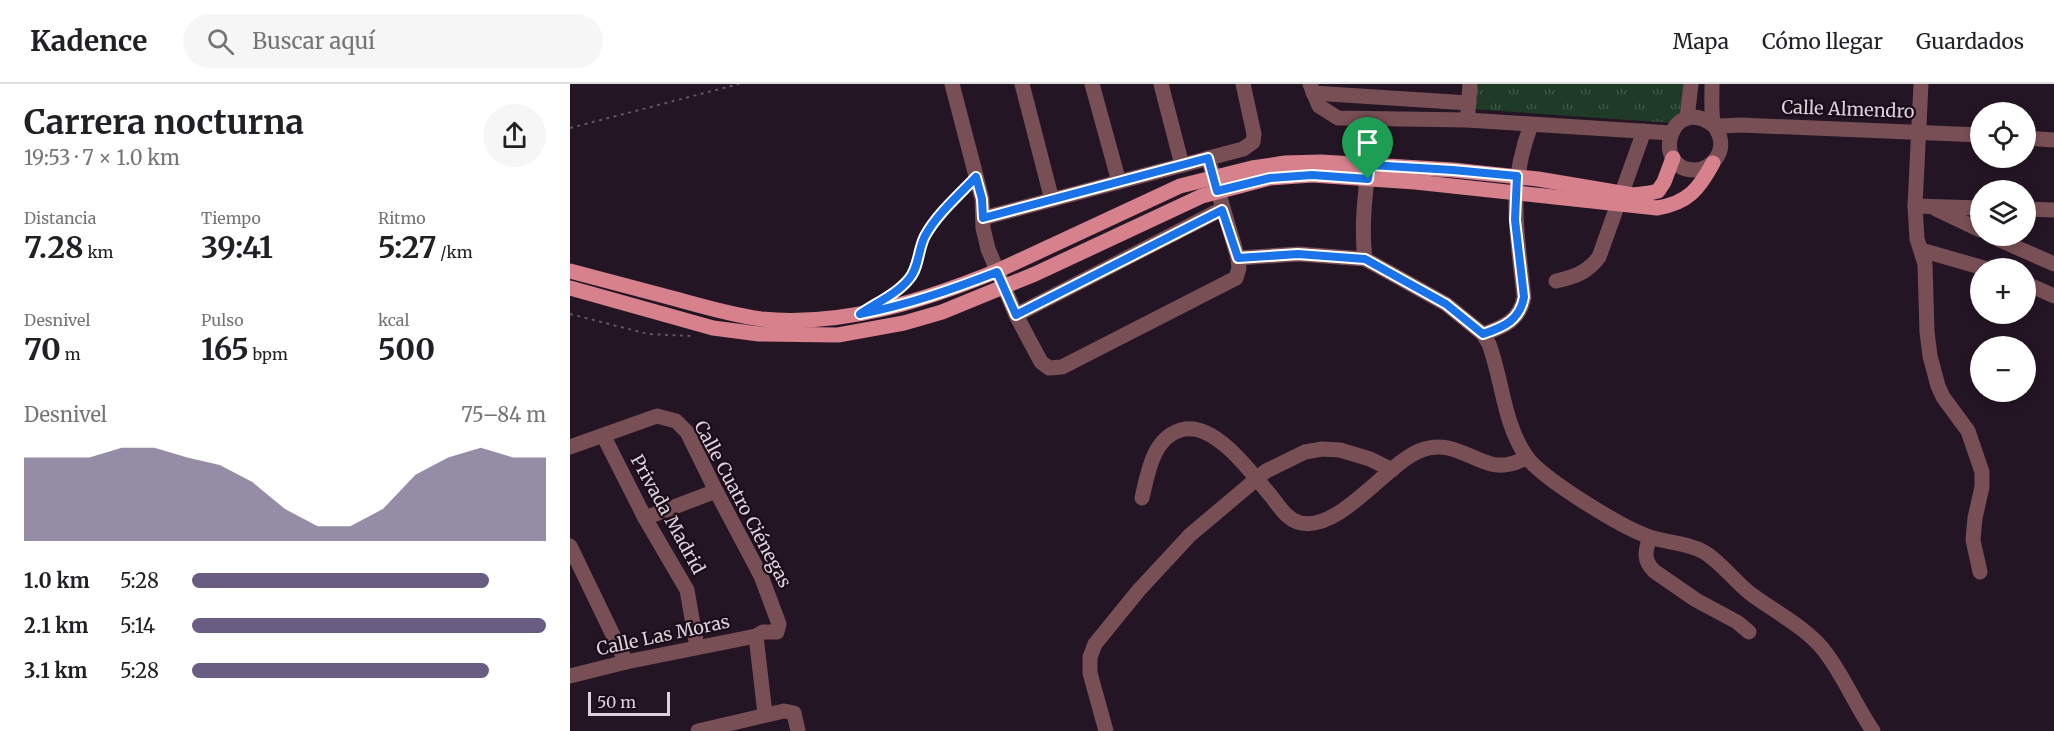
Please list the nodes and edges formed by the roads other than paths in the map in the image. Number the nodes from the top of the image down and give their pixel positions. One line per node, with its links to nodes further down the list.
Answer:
1 (952, 84): 40 (street)
2 (1022, 84): 33 (street)
3 (1092, 84): 29 (street)
4 (1161, 84): 26 (street)
5 (1243, 84): 23 (street)
6 (1470, 84): 11 (street)
7 (1691, 84): 12 (street)
8 (1712, 84): 16 (street)
9 (1921, 84): 18 (street)
10 (1312, 89): 11 (street); 13 (street)
11 (1469, 103): 14 (street)
12 (1687, 118): 16 (street); 19 (street)
13 (1372, 119): 14 (street); 27 (street)
14 (1467, 120): 15 (street)
15 (1531, 125): 17 (street); 28 (street)
16 (1715, 127): 18 (street, Calle Almendro); 25 (street)
17 (1644, 131): 19 (street); 32 (street)
18 (1918, 131): 20 (street, Calle Almendro); 34 (street)
19 (1671, 133): 24 (street)
20 (1970, 134)
21 (2036, 139): 22 (street)
22 (2054, 140)
23 (1208, 158): 26 (street); 30 (street)
24 (1673, 159): 25 (street); 32 (main road)
25 (1713, 163): 32 (main road)
26 (1182, 165): 29 (street)
27 (1369, 172): 28 (main road); 30 (main road); 31 (main road); 45 (street)
28 (1517, 176): 31 (street); 32 (main road)
29 (1119, 182): 33 (street)
30 (1215, 184): 38 (street); 49 (main road); 52 (main road)
31 (1515, 192): 32 (main road); 56 (street)
32 (1621, 199): 50 (street)
33 (1052, 200): 40 (street)
34 (1915, 206): 35 (street); 43 (street)
35 (1931, 206): 36 (street); 41 (street)
36 (1970, 208)
37 (2036, 209): 39 (street)
38 (1222, 210): 44 (street); 55 (street)
39 (2054, 210)
40 (983, 218): 49 (street)
41 (1970, 225)
42 (2014, 246): 47 (street)
43 (1921, 250): 46 (street); 67 (street)
44 (1238, 258): 45 (street); 55 (street)
45 (1365, 259): 56 (street)
46 (1970, 264)
47 (2054, 264)
48 (570, 271): 49 (main road)
49 (997, 272): 52 (street)
50 (1556, 281)
51 (570, 288): 52 (main road)
52 (1004, 288): 55 (street)
53 (2036, 288): 54 (street)
54 (2054, 296)
55 (1016, 315)
56 (1483, 334): 59 (street)
57 (604, 437): 58 (street, Calle Cuatro Ciénegas); 62 (street, Calle Cuatro Ciénegas); 64 (street, Privada Madrid)
58 (570, 447)
59 (1527, 457): 60 (street); 65 (street)
60 (1392, 470): 61 (street); 61 (street)
61 (1257, 480): 63 (street); 76 (street)
62 (716, 491): 64 (street); 69 (street, Calle Cuatro Ciénegas)
63 (1142, 498)
64 (645, 518): 70 (street, Privada Madrid)
65 (1650, 537): 68 (street); 77 (street)
66 (570, 546): 71 (street)
67 (1980, 572)
68 (1749, 632)
69 (759, 634): 70 (street, Calle Las Moras); 73 (street)
70 (697, 647): 71 (street, Calle Las Moras)
71 (626, 662): 72 (street, Calle Las Moras)
72 (570, 676)
73 (765, 714): 74 (street); 75 (street)
74 (698, 731)
75 (798, 731)
76 (1106, 731)
77 (1873, 731)

